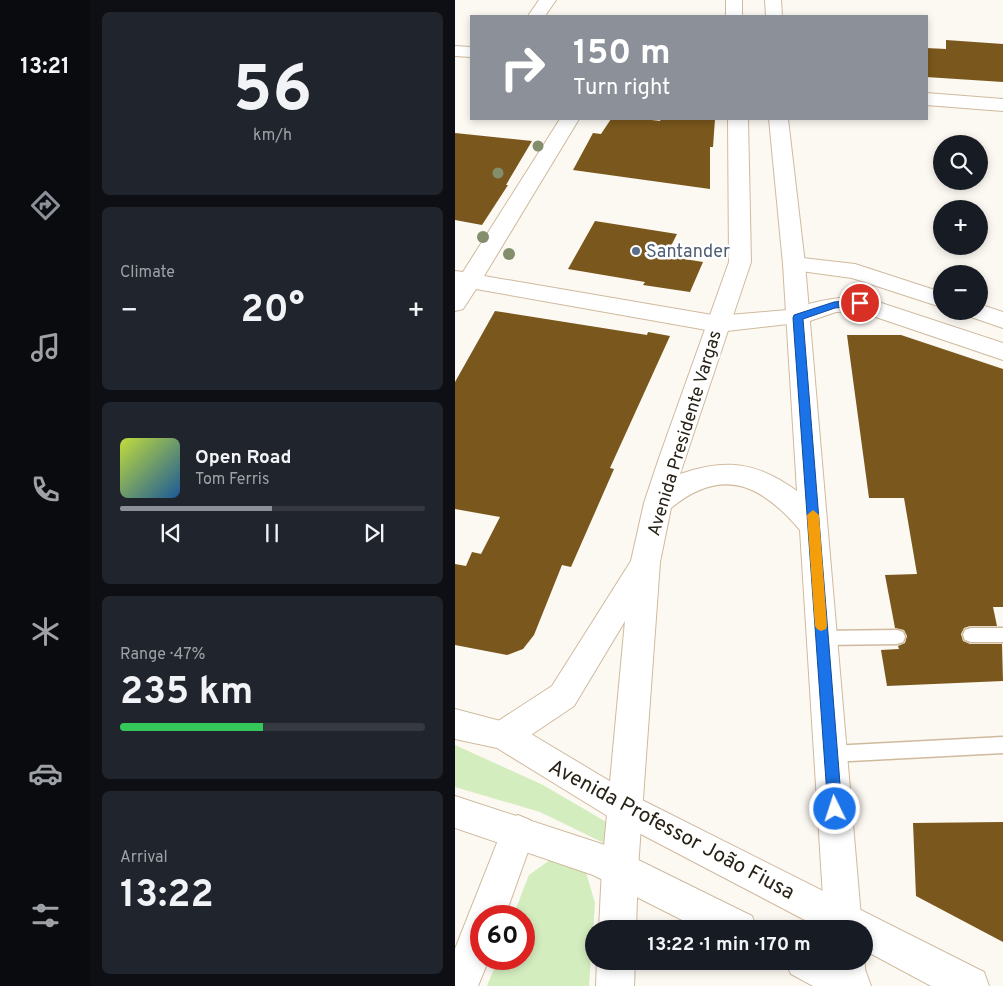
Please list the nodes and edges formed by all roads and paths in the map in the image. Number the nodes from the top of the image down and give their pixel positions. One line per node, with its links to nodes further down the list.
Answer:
1 (548, 0): 4 (main road)
2 (734, 0): 5 (main road)
3 (773, 0): 6 (main road)
4 (537, 15)
5 (734, 15)
6 (774, 15)
7 (455, 51): 8 (main road)
8 (470, 52)
9 (928, 99): 10 (main road)
10 (1003, 104)
11 (568, 120): 15 (main road)
12 (738, 120): 21 (main road, Avenida Presidente Vargas)
13 (779, 120): 14 (main road)
14 (794, 264): 16 (main road); 19 (main road)
15 (462, 280): 17 (main road); 21 (main road)
16 (933, 297)
17 (455, 304)
18 (988, 315): 20 (main road)
19 (797, 318): 21 (main road); 22 (main road); 24 (main road)
20 (1003, 320)
21 (718, 324): 23 (main road, Avenida Presidente Vargas)
22 (1003, 352)
23 (658, 504): 24 (main road); 25 (main road, Avenida Presidente Vargas)
24 (814, 528): 29 (main road)
25 (645, 562): 31 (main road); 34 (main road, Avenida Presidente Vargas)
26 (1003, 634): 27 (lane)
27 (971, 635)
28 (897, 637): 29 (lane)
29 (822, 638): 33 (main road)
30 (455, 724): 31 (main road, Avenida Professor João Fiusa)
31 (504, 735): 34 (main road, Avenida Professor João Fiusa)
32 (1003, 745): 33 (lane)
33 (831, 754): 42 (main road)
34 (626, 809): 37 (main road, Avenida Presidente Vargas); 41 (main road, Avenida Professor João Fiusa)
35 (455, 812): 36 (main road)
36 (518, 832): 37 (main road); 38 (main road)
37 (619, 868): 39 (main road, Avenida Presidente Vargas); 40 (main road)
38 (491, 905)
39 (617, 920)
40 (721, 920)
41 (840, 920)
42 (852, 920)
43 (873, 937): 50 (main road, Avenida Professor João Fiusa)
44 (470, 958): 48 (main road)
45 (616, 970): 49 (main road)
46 (826, 970): 47 (main road)
47 (849, 979)
48 (459, 986)
49 (615, 986)
50 (971, 986)

